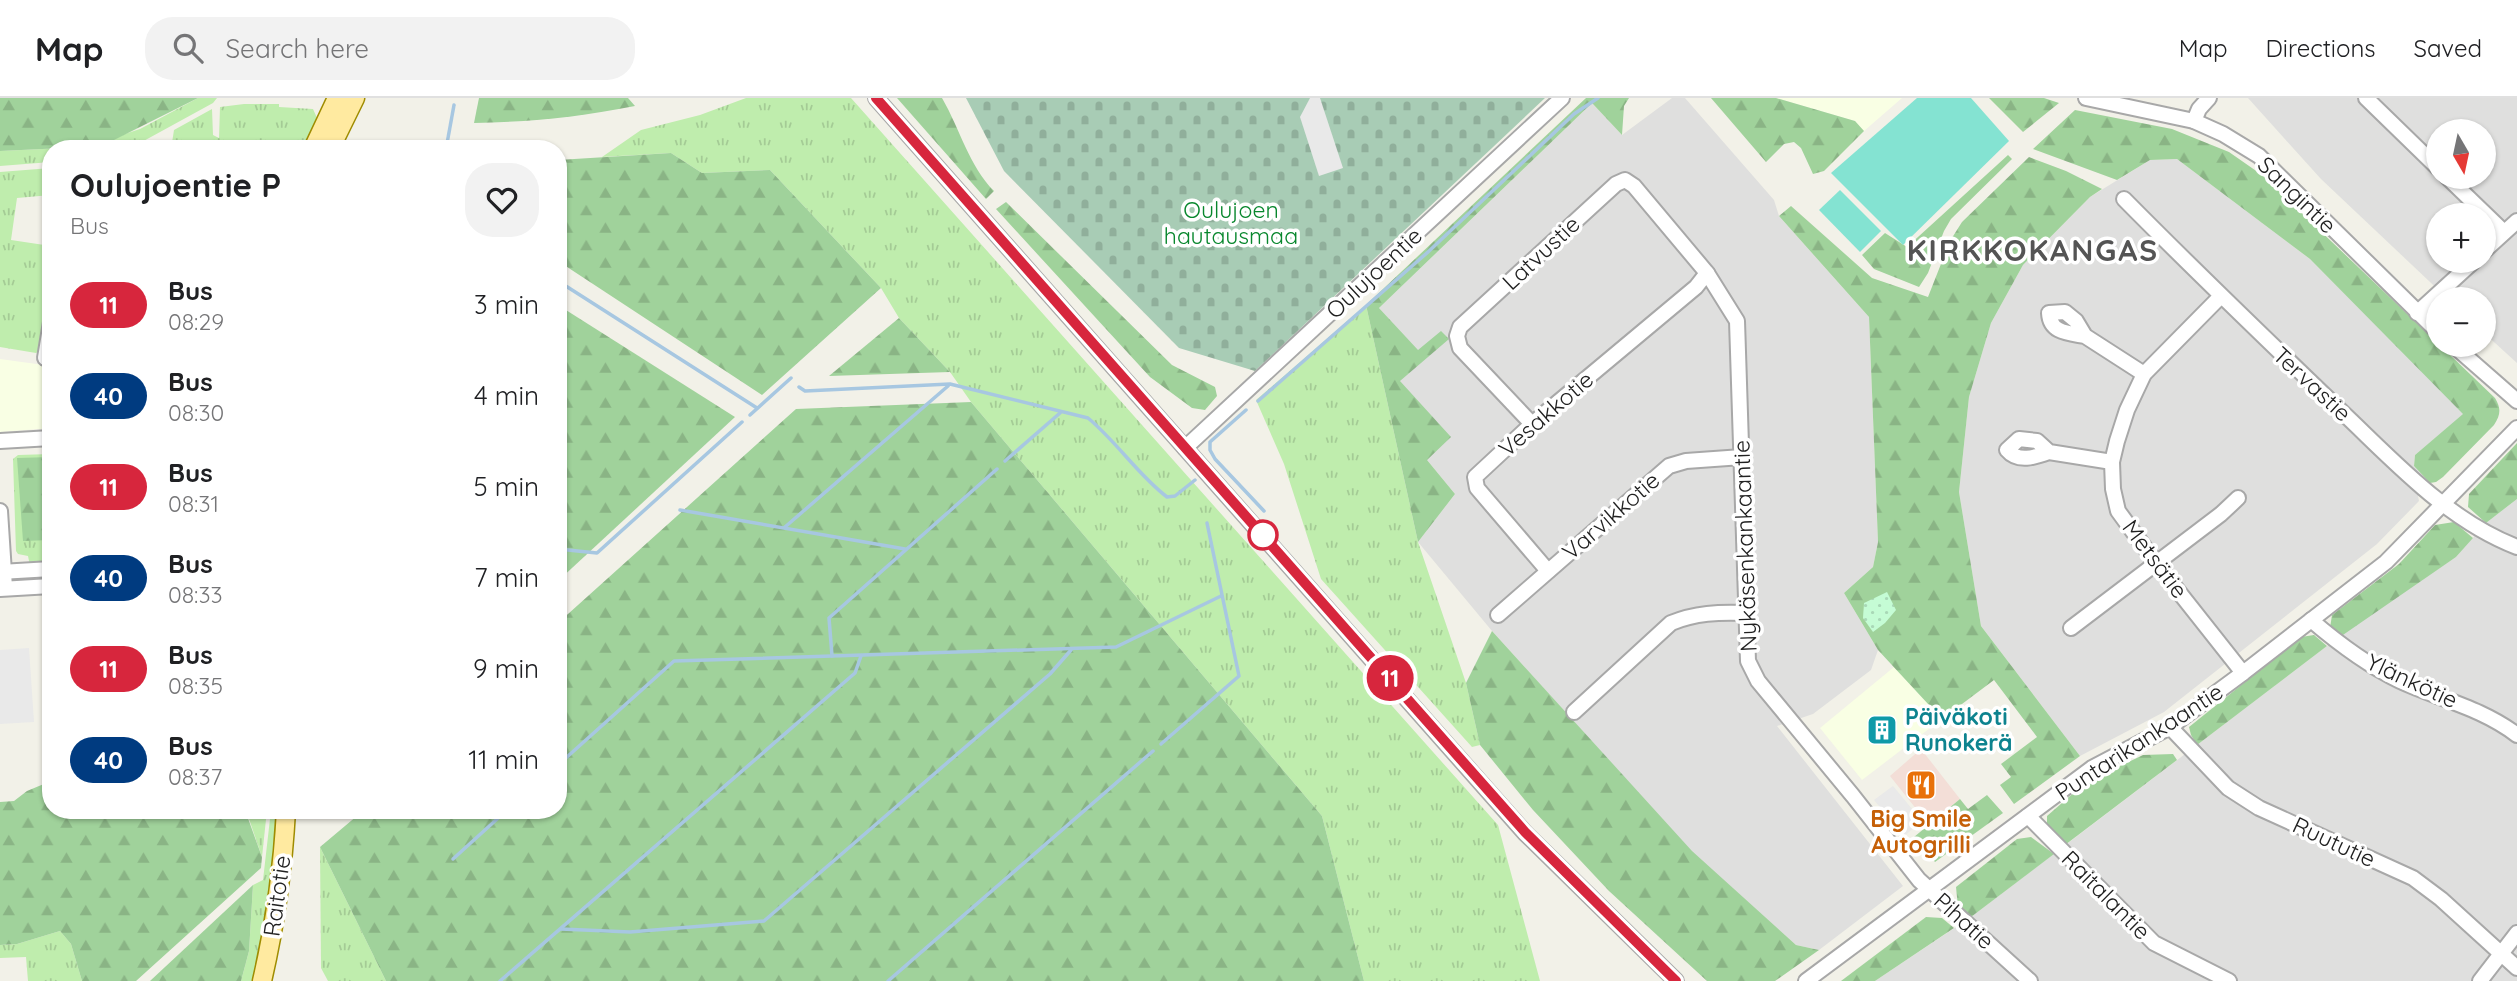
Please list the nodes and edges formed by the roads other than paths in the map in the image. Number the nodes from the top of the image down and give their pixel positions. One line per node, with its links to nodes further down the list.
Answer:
1 (337, 98): 9 (main road)
2 (355, 98): 10 (main road)
3 (876, 98): 30 (street)
4 (1562, 98): 30 (street, Oulujoentie)
5 (2086, 98): 8 (street, Sangintie)
6 (2209, 98): 8 (street)
7 (2366, 98): 11 (street)
8 (2194, 121): 20 (street, Sangintie)
9 (317, 140)
10 (334, 140)
11 (2426, 156)
12 (2459, 189): 15 (street)
13 (2124, 199): 19 (street, Tervastie)
14 (2517, 221): 15 (street)
15 (2504, 232): 16 (street)
16 (2496, 240)
17 (1707, 273): 26 (street, Vesakkotie); 26 (street, Latvustie); 32 (street, Nykäsenkankaantie)
18 (2460, 273): 20 (street)
19 (2220, 297): 24 (street, Metsätie); 35 (street, Tervastie)
20 (2417, 313): 21 (street, Sangintie)
21 (2426, 321)
22 (2085, 336): 24 (street)
23 (2466, 357): 25 (street)
24 (2144, 374): 33 (street, Metsätie)
25 (2517, 401)
26 (1532, 424): 40 (street, Vesakkotie)
27 (2517, 428): 35 (street, Puntarikankaantie)
28 (42, 439): 29 (street)
29 (0, 441)
30 (1185, 449): 59 (street)
31 (2049, 452): 33 (street)
32 (1742, 457): 40 (street, Varvikkotie); 44 (street, Nykäsenkankaantie)
33 (2112, 462): 38 (street, Metsätie)
34 (2238, 498): 38 (street)
35 (2442, 505): 37 (street, Tervastie); 46 (street, Puntarikankaantie)
36 (0, 510): 41 (street)
37 (2517, 547)
38 (2156, 563): 47 (street); 48 (street, Metsätie)
39 (42, 570): 41 (street)
40 (1548, 570): 45 (street, Varvikkotie)
41 (2, 572): 43 (street)
42 (42, 587): 43 (street)
43 (3, 589)
44 (1745, 613): 49 (street); 54 (street, Nykäsenkankaantie)
45 (1498, 615)
46 (2311, 620): 48 (street, Puntarikankaantie); 51 (street, Ylänkötie)
47 (2071, 628)
48 (2243, 673): 50 (street, Puntarikankaantie)
49 (1574, 712)
50 (2170, 726): 52 (street, Puntarikankaantie); 56 (street, Ruututie)
51 (2517, 735)
52 (2028, 816): 54 (street, Puntarikankaantie); 62 (street, Raitalantie)
53 (285, 819): 58 (main road, Raitotie)
54 (1928, 890): 60 (street, Puntarikankaantie); 61 (street, Pihatie)
55 (2517, 933): 56 (street)
56 (2502, 953): 57 (street, Ruututie); 63 (street)
57 (2517, 968)
58 (262, 981)
59 (1676, 981)
60 (1806, 981)
61 (2030, 981)
62 (2229, 981)
63 (2480, 981)

